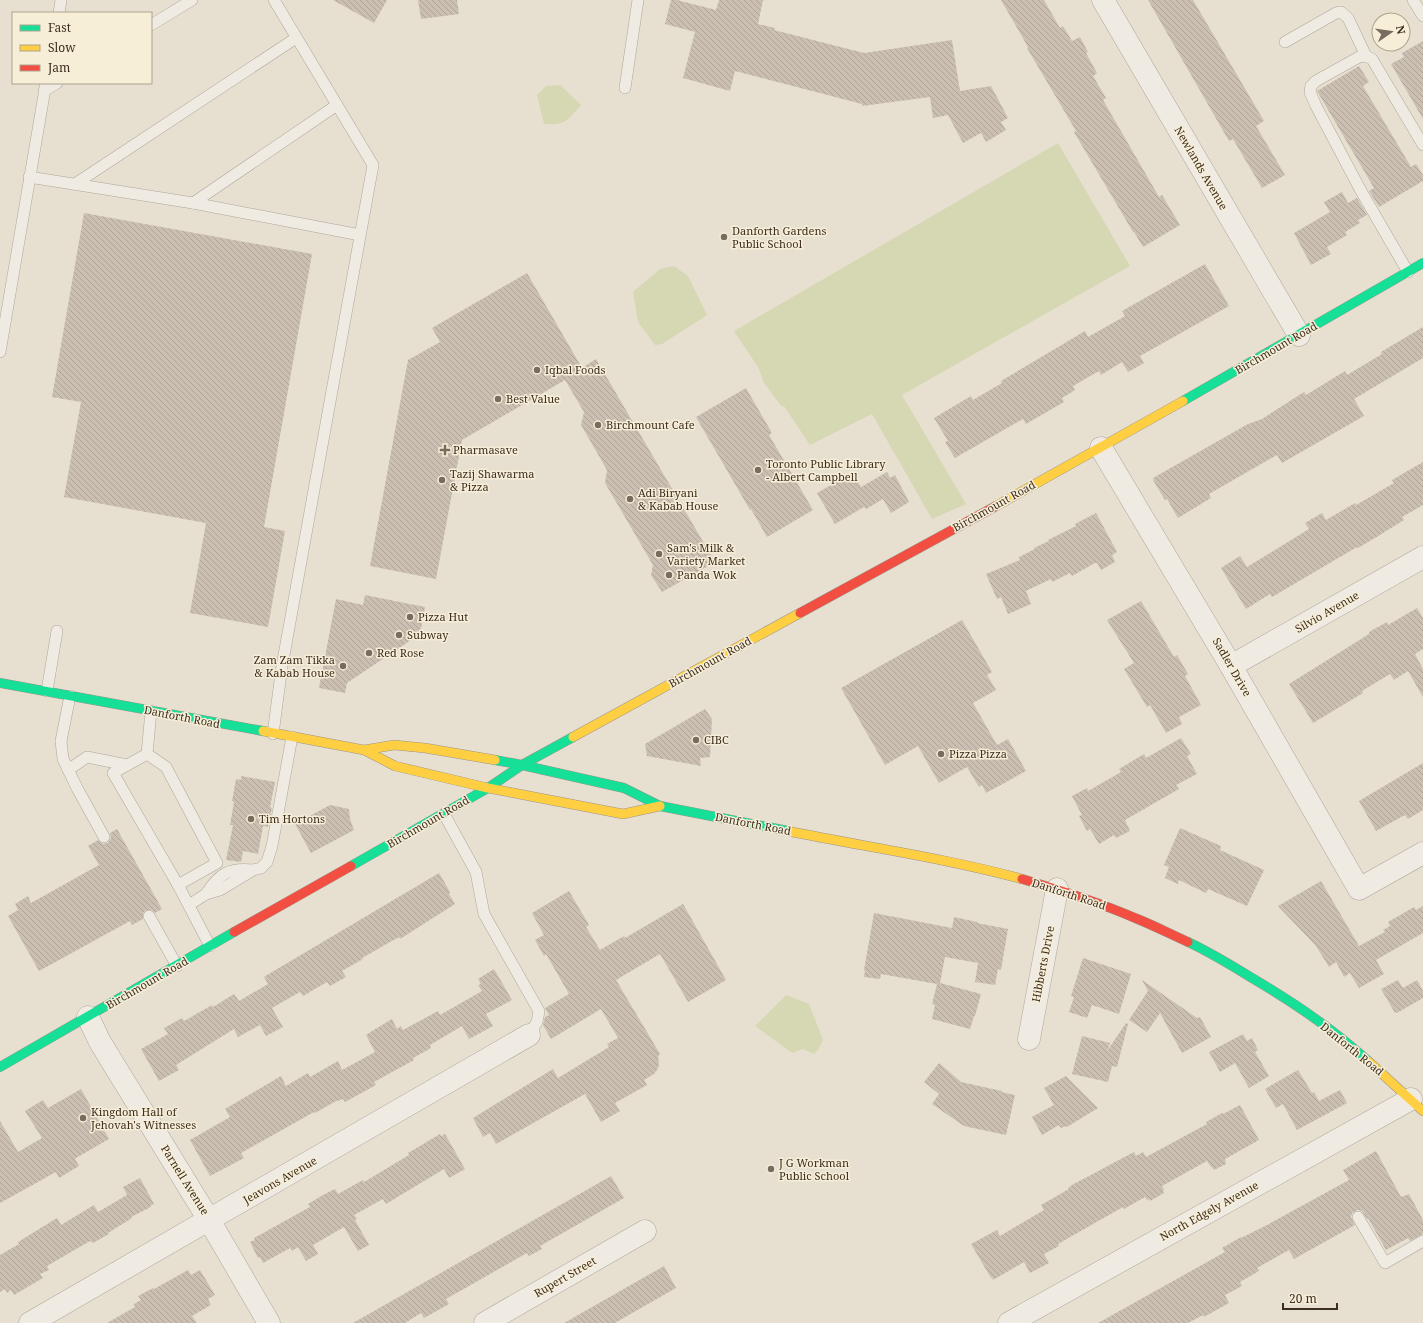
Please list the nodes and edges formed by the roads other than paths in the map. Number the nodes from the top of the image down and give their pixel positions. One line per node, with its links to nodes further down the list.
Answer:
1 (61, 0): 7 (lane)
2 (192, 0): 9 (lane)
3 (274, 0): 10 (lane)
4 (638, 0): 14 (lane)
5 (1103, 0): 23 (street, Newlands Avenue)
6 (1414, 0): 8 (lane)
7 (59, 12)
8 (1423, 16)
9 (152, 24)
10 (296, 38): 15 (lane); 18 (lane)
11 (1285, 42): 12 (lane)
12 (1366, 56): 16 (lane); 22 (lane)
13 (45, 87): 17 (lane)
14 (625, 88)
15 (337, 105): 19 (lane); 20 (lane)
16 (1423, 145)
17 (30, 176): 18 (lane); 24 (lane)
18 (75, 184): 19 (lane)
19 (193, 203): 20 (lane)
20 (360, 234): 33 (lane)
21 (1423, 263): 22 (main road, Birchmount Road)
22 (1408, 272): 23 (main road, Birchmount Road)
23 (1299, 335): 25 (main road, Birchmount Road)
24 (0, 352)
25 (1101, 448): 28 (street, Sadler Drive); 38 (main road, Birchmount Road)
26 (1423, 557): 28 (street, Silvio Avenue)
27 (56, 631): 30 (lane)
28 (1231, 666): 44 (street, Sadler Drive)
29 (0, 683): 30 (main road, Danforth Road)
30 (47, 691): 31 (main road, Danforth Road)
31 (70, 696): 32 (main road, Danforth Road); 39 (lane)
32 (151, 711): 33 (main road, Danforth Road); 36 (lane)
33 (273, 734): 34 (main road, Danforth Road)
34 (292, 737): 35 (main road, Danforth Road); 47 (lane)
35 (364, 750): 38 (main road, Danforth Road); 40 (main road, Danforth Road)
36 (147, 754): 37 (lane); 45 (lane)
37 (127, 765): 39 (lane); 45 (lane)
38 (522, 765): 40 (main road, Birchmount Road); 41 (main road, Danforth Road)
39 (68, 770): 43 (lane)
40 (488, 788): 41 (main road, Danforth Road); 42 (main road, Birchmount Road)
41 (660, 806): 46 (main road, Danforth Road)
42 (444, 814): 49 (main road, Birchmount Road); 52 (lane)
43 (104, 837)
44 (1423, 853)
45 (178, 885): 47 (lane)
46 (1057, 889): 53 (street, Hibberts Drive); 55 (main road, Danforth Road)
47 (189, 905): 49 (lane)
48 (149, 916): 50 (lane)
49 (210, 946): 50 (main road, Birchmount Road)
50 (177, 966): 51 (main road, Birchmount Road)
51 (88, 1017): 54 (main road, Birchmount Road); 57 (street, Parnell Avenue)
52 (529, 1035): 57 (street, Jeavons Avenue)
53 (1029, 1039)
54 (0, 1068)
55 (1417, 1105): 63 (street, North Edgely Avenue)
56 (1358, 1217): 59 (lane)
57 (209, 1220): 60 (street, Jeavons Avenue); 61 (street, Parnell Avenue)
58 (645, 1231): 62 (street, Rupert Street)
59 (1423, 1241)
60 (30, 1323)
61 (269, 1323)
62 (485, 1323)
63 (1009, 1323)

